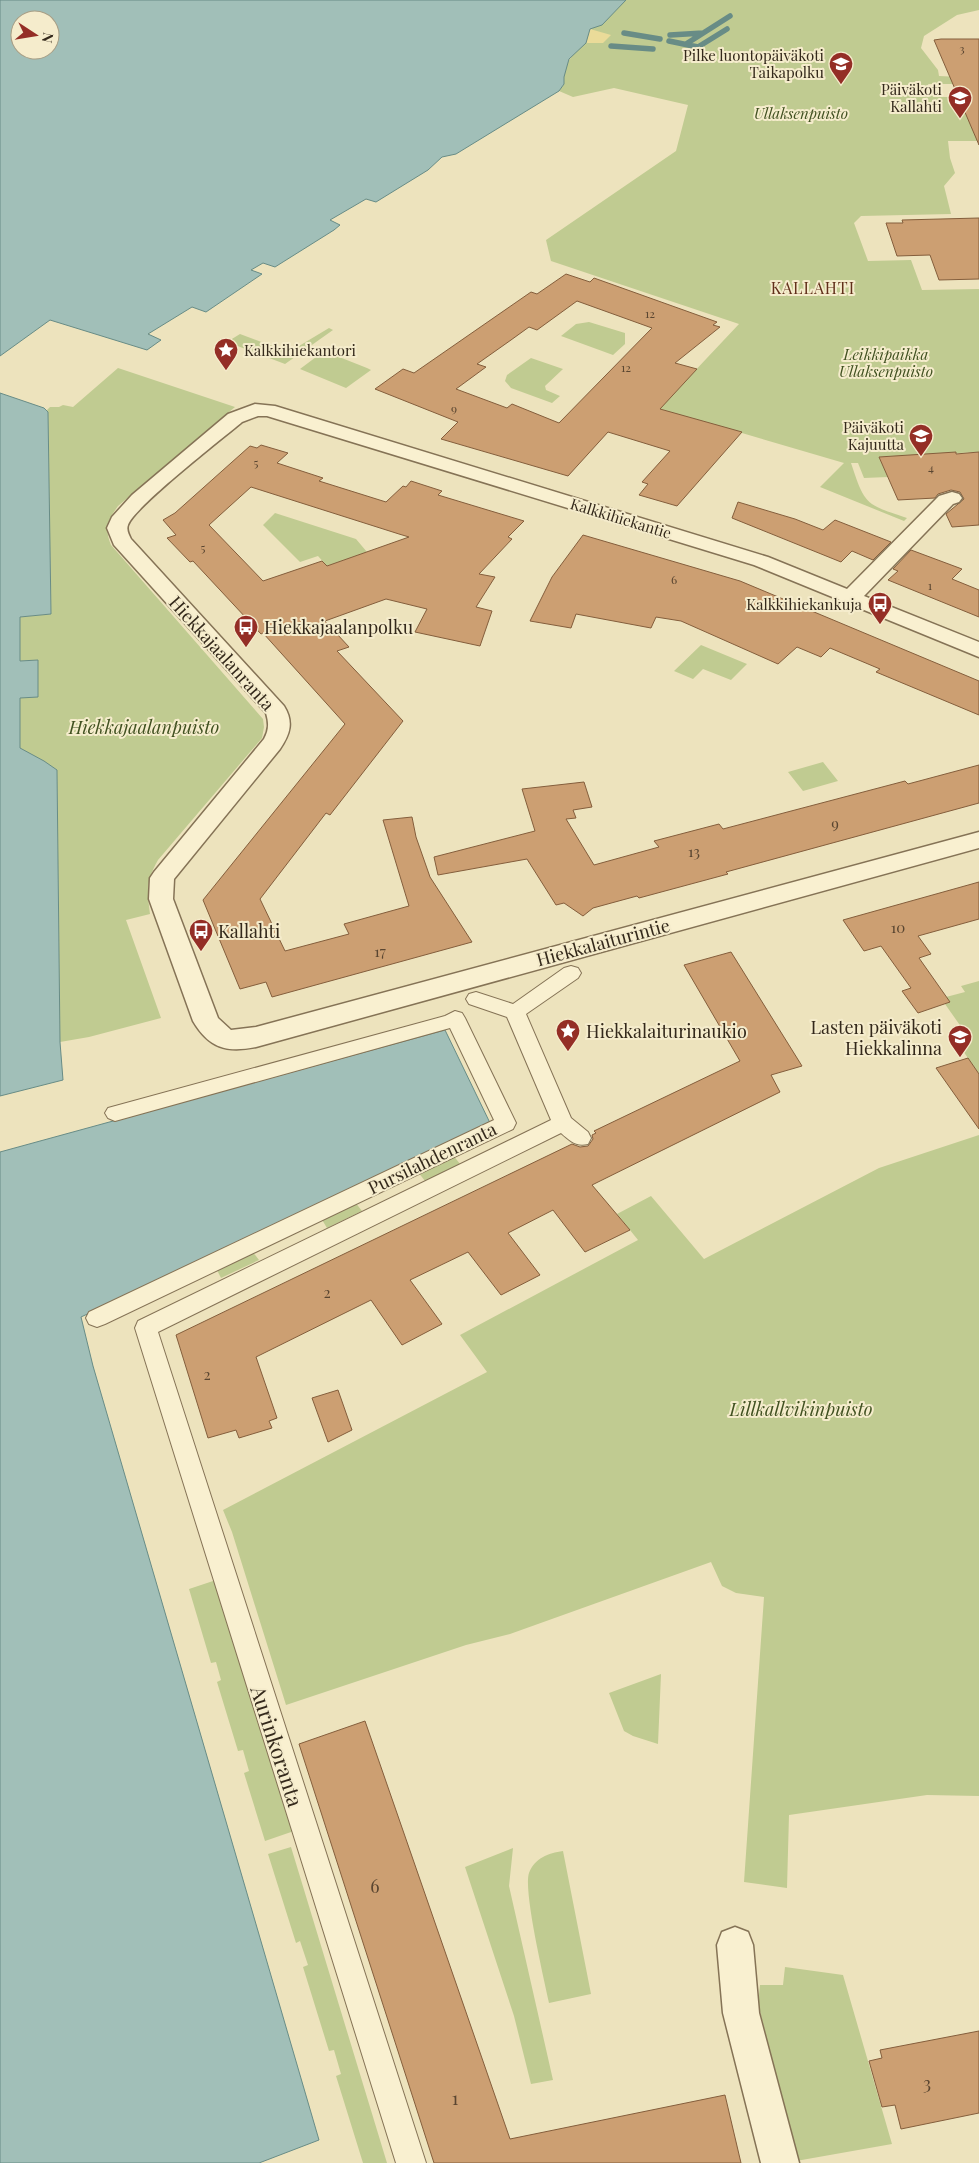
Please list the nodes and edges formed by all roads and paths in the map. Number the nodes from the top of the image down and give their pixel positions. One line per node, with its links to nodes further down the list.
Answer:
1 (255, 410): 3 (street, Kalkkihiekantie); 9 (street, Hiekkajaalanranta)
2 (952, 498): 3 (street)
3 (851, 598): 4 (street, Kalkkihiekantie)
4 (979, 650)
5 (979, 840): 9 (street, Hiekkalaiturintie)
6 (571, 973): 8 (street)
7 (476, 999): 8 (street)
8 (515, 1012): 11 (street)
9 (225, 1039)
10 (115, 1113): 13 (street, Pursilahdenranta)
11 (563, 1123): 12 (street); 14 (street, Pursilahdenranta)
12 (581, 1138)
13 (97, 1318)
14 (146, 1328): 16 (street, Aurinkoranta)
15 (735, 1945): 17 (street)
16 (411, 2163)
17 (780, 2163)

